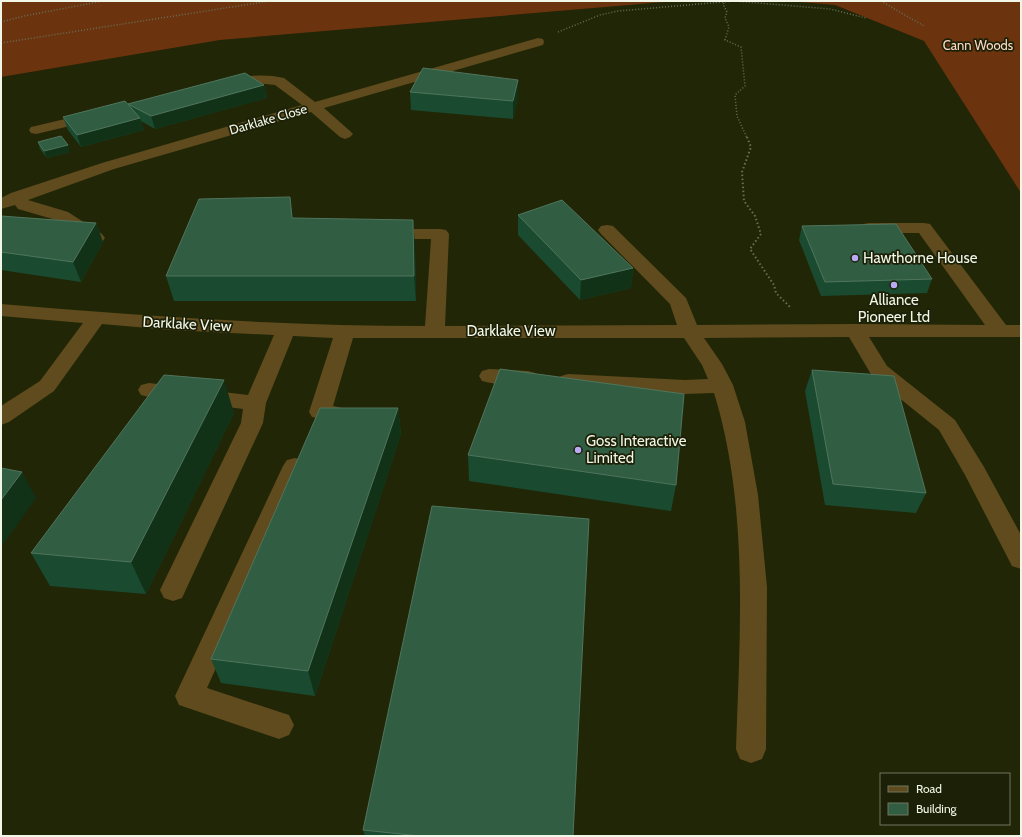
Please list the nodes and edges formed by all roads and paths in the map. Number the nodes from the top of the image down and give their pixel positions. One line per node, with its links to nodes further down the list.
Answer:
1 (103, 1): 6 (path)
2 (270, 1): 9 (path)
3 (725, 1): 5 (path); 8 (path); 27 (path)
4 (882, 1): 7 (path)
5 (866, 18)
6 (1, 22)
7 (924, 26)
8 (538, 42): 10 (street, Darklake Close)
9 (1, 43)
10 (433, 71): 11 (street); 13 (street, Darklake Close)
11 (463, 79)
12 (216, 86): 13 (street)
13 (312, 106): 16 (street); 17 (street, Darklake Close)
14 (111, 112): 15 (street)
15 (36, 130)
16 (344, 134)
17 (17, 197): 18 (street, Darklake Close); 22 (street)
18 (1, 204)
19 (855, 228): 30 (street)
20 (607, 230): 26 (street)
21 (364, 234): 29 (street)
22 (99, 240)
23 (1, 310): 24 (street, Darklake View)
24 (97, 318): 25 (street, Darklake View); 36 (street)
25 (286, 329): 31 (street, Darklake View); 35 (street)
26 (689, 330): 27 (street, Darklake View); 29 (street, Darklake View); 33 (street)
27 (832, 330): 28 (street, Darklake View)
28 (855, 330): 30 (street, Darklake View); 39 (street)
29 (435, 331): 31 (street, Darklake View)
30 (1015, 331)
31 (345, 332): 38 (street)
32 (489, 376): 33 (street)
33 (722, 384): 42 (street)
34 (149, 390): 35 (street)
35 (255, 403): 40 (street)
36 (1, 417)
37 (365, 418): 38 (street)
38 (311, 431): 41 (street)
39 (1021, 559)
40 (173, 590)
41 (279, 725)
42 (751, 749)

